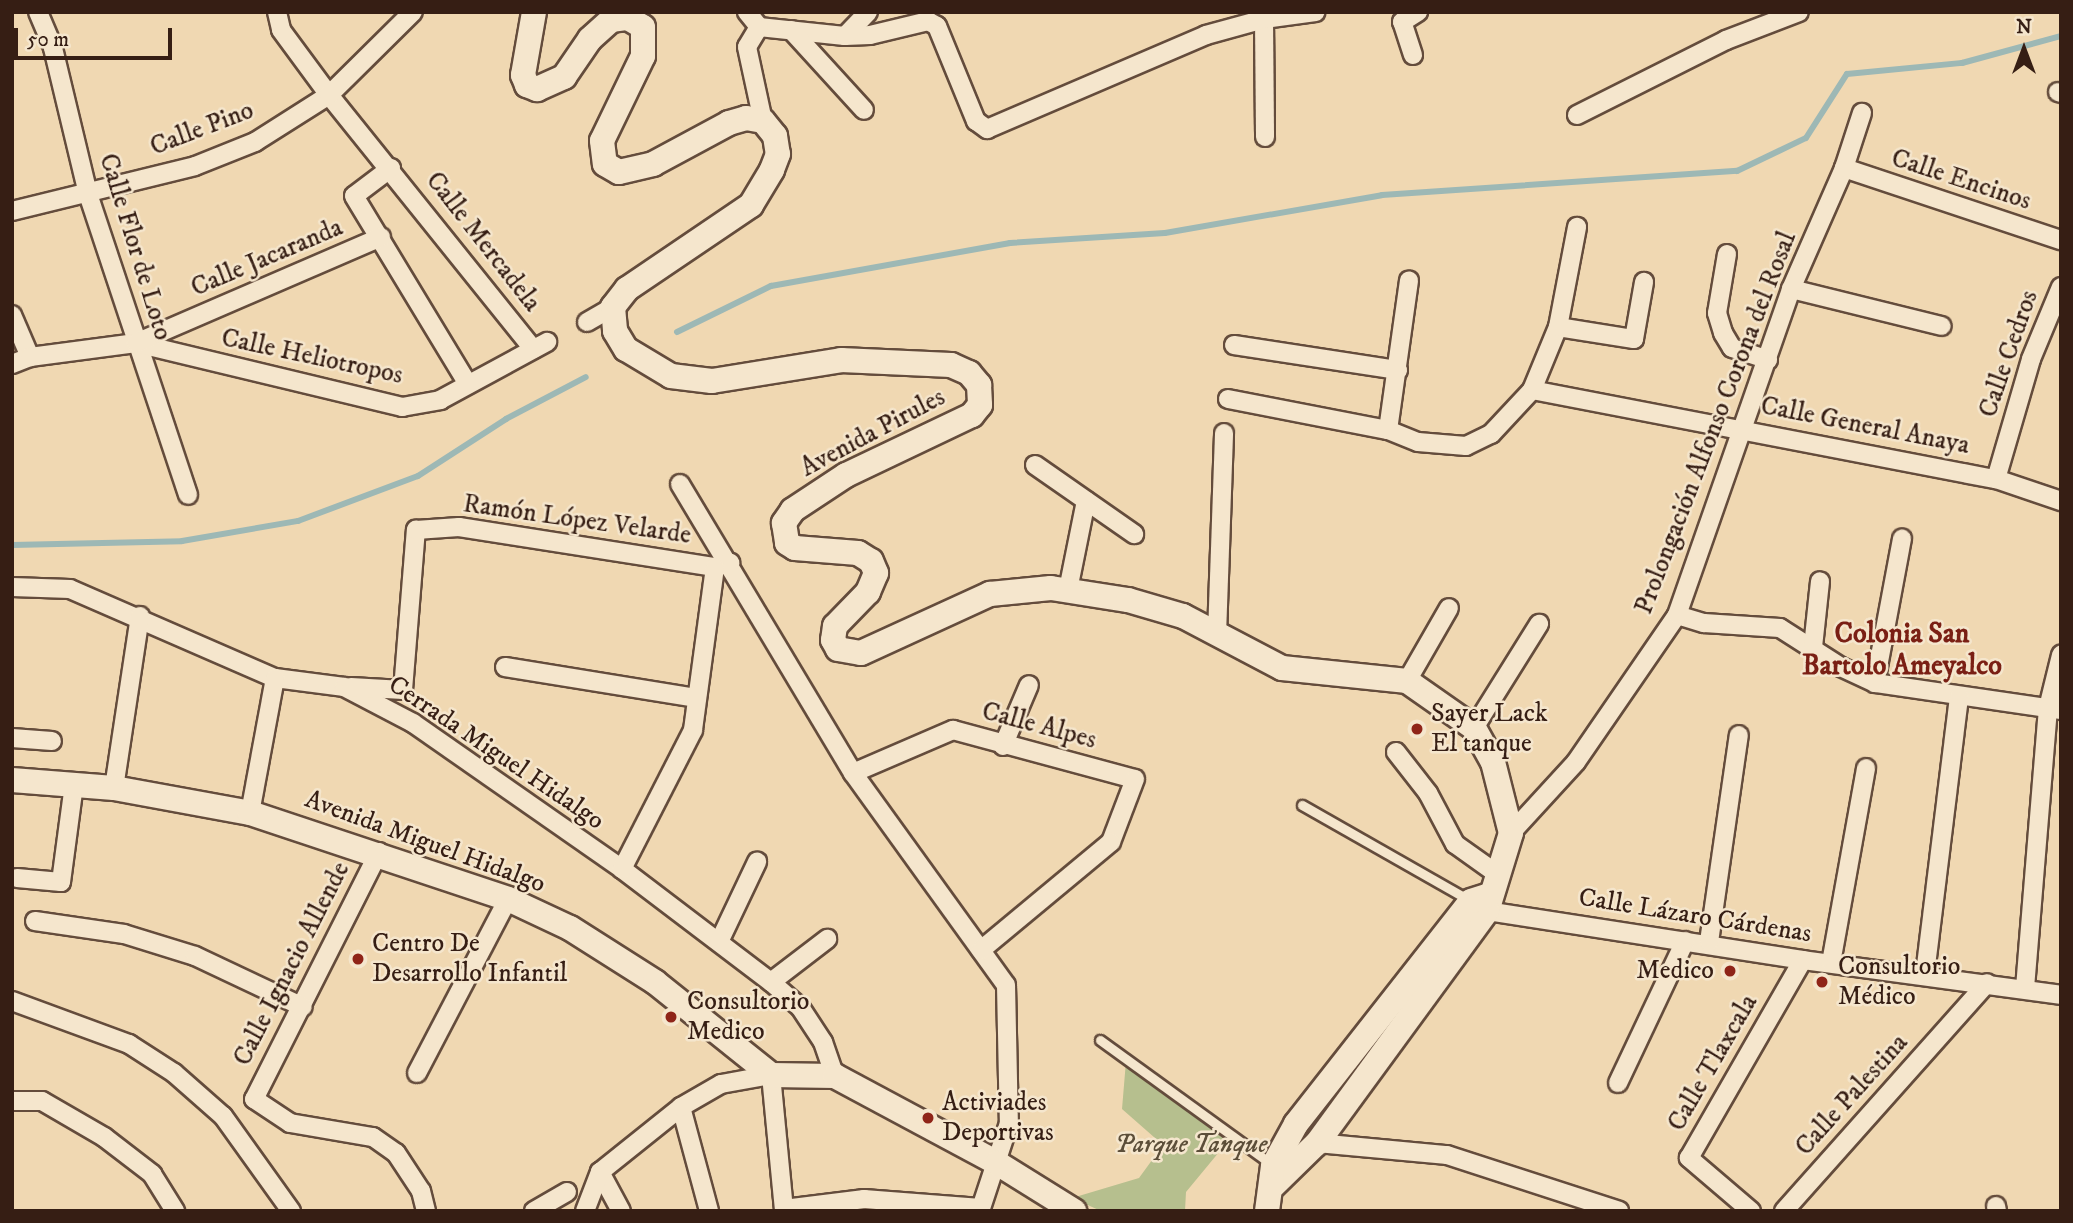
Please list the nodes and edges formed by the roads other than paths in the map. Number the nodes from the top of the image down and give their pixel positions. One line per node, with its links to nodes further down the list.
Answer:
1 (38, 12): 24 (street, Calle Flor de Loto)
2 (276, 12): 16 (street, Calle Mercadela)
3 (412, 12): 16 (street, Calle Pino)
4 (534, 12): 20 (street)
5 (747, 12): 12 (street)
6 (867, 12): 14 (street)
7 (1316, 12): 11 (street)
8 (1418, 12): 15 (street)
9 (1799, 12): 10 (street)
10 (1775, 15): 19 (street)
11 (1264, 19): 14 (street); 21 (street)
12 (759, 27): 13 (street); 20 (street)
13 (790, 30): 14 (street); 17 (street)
14 (845, 36)
15 (1413, 55)
16 (329, 95): 22 (street, Calle Mercadela); 24 (street, Calle Pino)
17 (864, 110)
18 (1862, 113): 23 (street, Prolongación Alfonso Corona del Rosal)
19 (1577, 115)
20 (762, 121): 34 (street)
21 (1265, 137)
22 (391, 169): 27 (street, Calle Mercadela); 41 (street, Calle Mercadela)
23 (1844, 169): 28 (street, Calle Encinos); 33 (street, Prolongación Alfonso Corona del Rosal)
24 (88, 194): 25 (street, Calle Pino); 39 (street, Calle Flor de Loto)
25 (12, 211)
26 (1577, 226): 38 (street)
27 (381, 237): 39 (street, Calle Jacaranda); 46 (street)
28 (2061, 240)
29 (1727, 254): 43 (street)
30 (1409, 280): 45 (street)
31 (1644, 282): 38 (street)
32 (2061, 287): 53 (street, Calle Cedros)
33 (1791, 289): 37 (street); 43 (street, Prolongación Alfonso Corona del Rosal)
34 (613, 307): 36 (street); 63 (street, Avenida Pirules)
35 (12, 315): 42 (street)
36 (587, 322)
37 (1942, 326)
38 (1558, 327): 47 (street)
39 (136, 343): 42 (street, Calle Jacaranda); 46 (street, Calle Heliotropos); 55 (street, Calle Flor de Loto)
40 (1234, 345): 45 (street)
41 (540, 346): 46 (street, Calle Heliotropos)
42 (30, 357): 44 (street, Calle Jacaranda)
43 (1768, 360): 49 (street, Prolongación Alfonso Corona del Rosal)
44 (12, 364)
45 (1398, 370): 50 (street)
46 (468, 384)
47 (1532, 390): 49 (street, Calle General Anaya); 50 (street)
48 (1228, 399): 50 (street)
49 (1742, 428): 53 (street, Calle General Anaya); 65 (street, Prolongación Alfonso Corona del Rosal)
50 (1388, 430)
51 (1224, 433): 68 (street)
52 (1035, 465): 56 (street)
53 (1996, 479): 57 (street, Calle General Anaya)
54 (680, 484): 60 (street)
55 (188, 495)
56 (1086, 501): 58 (street); 63 (street)
57 (2061, 501)
58 (1134, 534)
59 (1902, 539): 74 (street)
60 (723, 565): 76 (street, Ramón López Velarde); 78 (street); 87 (street)
61 (1820, 581): 69 (street)
62 (12, 586): 66 (street, Cerrada Miguel Hidalgo)
63 (1068, 590): 68 (street, Avenida Pirules)
64 (1449, 608): 72 (street)
65 (1676, 615): 69 (street); 93 (street, Prolongación Alfonso Corona del Rosal)
66 (140, 616): 73 (street, Cerrada Miguel Hidalgo); 90 (street)
67 (1539, 624): 80 (street)
68 (1217, 635): 72 (street, Avenida Pirules)
69 (1813, 647): 74 (street)
70 (2061, 655): 79 (street)
71 (505, 667): 78 (street)
72 (1409, 677): 80 (street, Avenida Pirules)
73 (275, 678): 76 (street, Cerrada Miguel Hidalgo); 92 (street)
74 (1875, 683): 77 (street)
75 (1029, 685): 84 (street)
76 (344, 687): 96 (street, Cerrada Miguel Hidalgo)
77 (1959, 696): 79 (street); 108 (street)
78 (696, 698): 96 (street)
79 (2055, 709): 111 (street)
80 (1474, 728): 93 (street, Avenida Pirules)
81 (1739, 734): 104 (street)
82 (12, 737): 83 (street)
83 (52, 741)
84 (1003, 746): 87 (street, Calle Alpes); 105 (street, Calle Alpes)
85 (1396, 752): 98 (street)
86 (1866, 768): 107 (street)
87 (853, 773): 105 (street)
88 (12, 780): 89 (street, Avenida Miguel Hidalgo)
89 (74, 784): 90 (street, Avenida Miguel Hidalgo); 97 (street)
90 (114, 788): 92 (street, Avenida Miguel Hidalgo)
91 (1302, 805): 98 (lane)
92 (250, 813): 94 (street, Avenida Miguel Hidalgo)
93 (1511, 833): 98 (street)
94 (379, 852): 99 (street, Avenida Miguel Hidalgo); 114 (street, Calle Ignacio Allende)
95 (757, 862): 103 (street)
96 (622, 869): 103 (street, Cerrada Miguel Hidalgo)
97 (17, 878)
98 (1487, 896): 102 (street, Calle Lázaro Cárdenas); 122 (street); 125 (street)
99 (508, 898): 116 (street); 117 (street, Avenida Miguel Hidalgo)
100 (35, 922): 114 (street)
101 (828, 939): 109 (street)
102 (1685, 941): 104 (street, Calle Lázaro Cárdenas); 119 (street)
103 (719, 942): 109 (street, Cerrada Miguel Hidalgo)
104 (1709, 942): 106 (street, Calle Lázaro Cárdenas)
105 (981, 950): 123 (street)
106 (1802, 960): 107 (street, Calle Lázaro Cárdenas); 140 (street, Calle Tlaxcala)
107 (1831, 963): 108 (street, Calle Lázaro Cárdenas)
108 (1925, 974): 110 (street, Calle Lázaro Cárdenas)
109 (771, 982): 118 (street, Cerrada Miguel Hidalgo)
110 (1987, 983): 111 (street, Calle Lázaro Cárdenas); 141 (street, Calle Palestina)
111 (2025, 988): 112 (street, Calle Lázaro Cárdenas)
112 (2061, 995)
113 (12, 1001): 131 (street)
114 (303, 1007): 132 (street, Calle Ignacio Allende)
115 (1100, 1040): 125 (lane)
116 (418, 1073)
117 (771, 1075): 118 (street); 121 (street); 128 (street)
118 (835, 1076): 123 (street)
119 (1618, 1083)
120 (12, 1101): 130 (street)
121 (681, 1107): 124 (street); 136 (street)
122 (1317, 1143): 125 (street); 139 (street)
123 (997, 1163): 129 (street); 137 (street)
124 (600, 1172): 134 (street); 135 (street)
125 (1273, 1176): 138 (street)
126 (567, 1192): 133 (street)
127 (866, 1205): 128 (street); 129 (street)
128 (784, 1210)
129 (981, 1210)
130 (174, 1211)
131 (291, 1211)
132 (426, 1211)
133 (534, 1211)
134 (585, 1211)
135 (621, 1211)
136 (709, 1211)
137 (1074, 1211)
138 (1267, 1211)
139 (1619, 1211)
140 (1751, 1211)
141 (1784, 1211)

